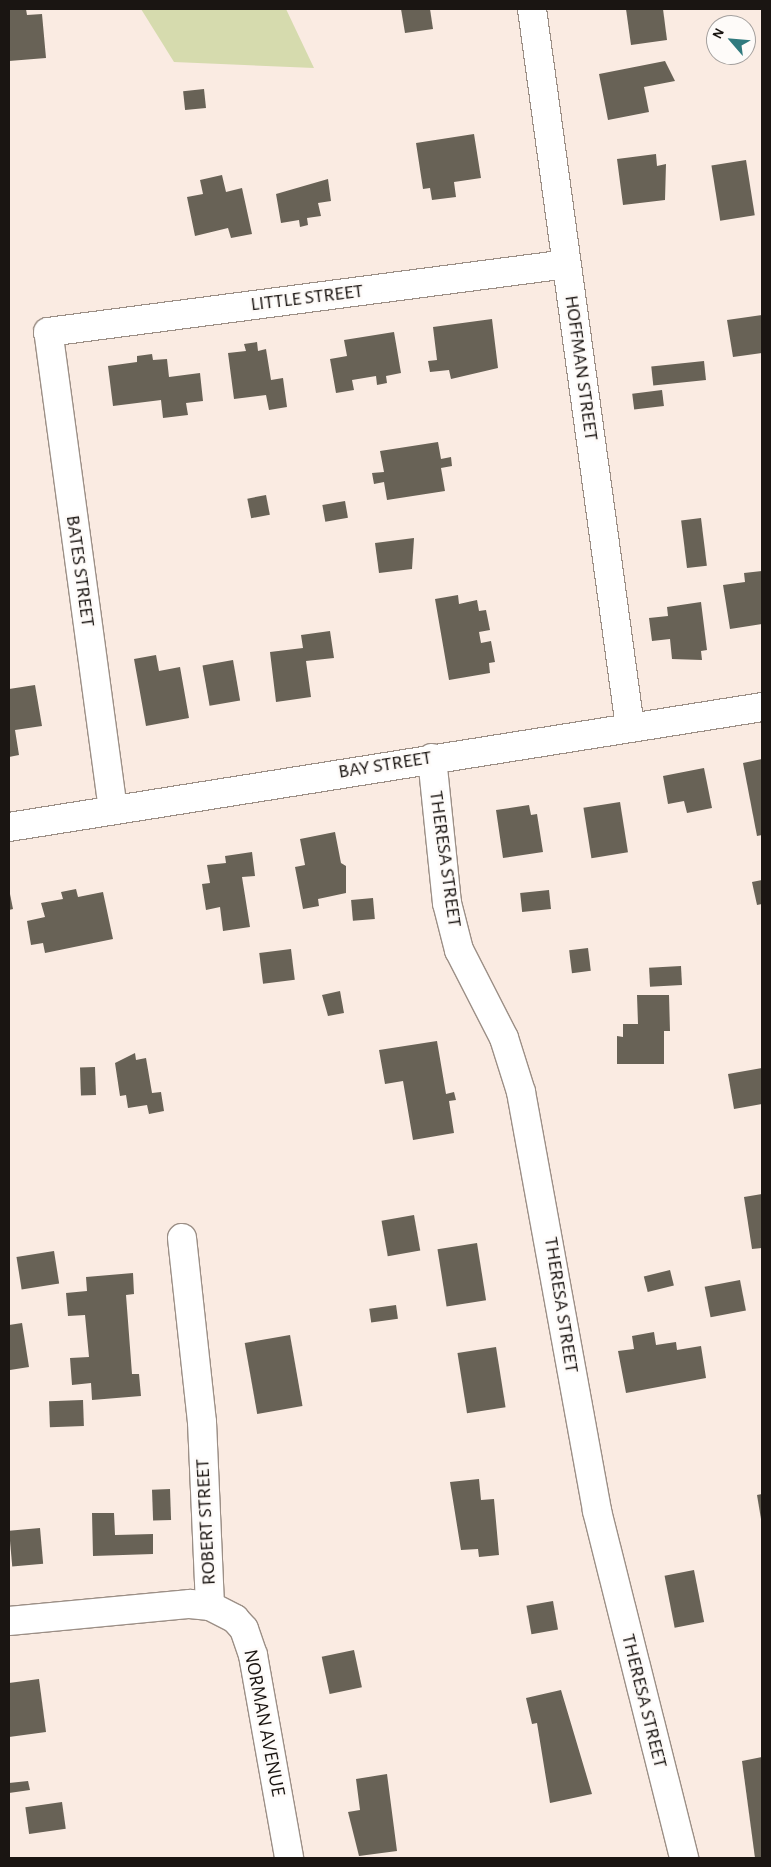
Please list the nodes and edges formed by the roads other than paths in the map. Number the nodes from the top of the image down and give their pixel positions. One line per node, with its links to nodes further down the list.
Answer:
1 (532, 9): 2 (street, HOFFMAN STREET)
2 (567, 264): 3 (street, LITTLE STREET); 5 (street, HOFFMAN STREET)
3 (48, 332): 7 (street, BATES STREET)
4 (762, 706): 5 (street, BAY STREET)
5 (630, 727): 6 (street, BAY STREET)
6 (432, 758): 7 (street, BAY STREET); 13 (street, THERESA STREET)
7 (113, 810): 8 (street, BAY STREET)
8 (9, 827)
9 (182, 1238): 10 (street, ROBERT STREET)
10 (210, 1606): 11 (street, ROBERT STREET); 12 (street, NORMAN AVENUE)
11 (9, 1621)
12 (289, 1858)
13 (684, 1858)

